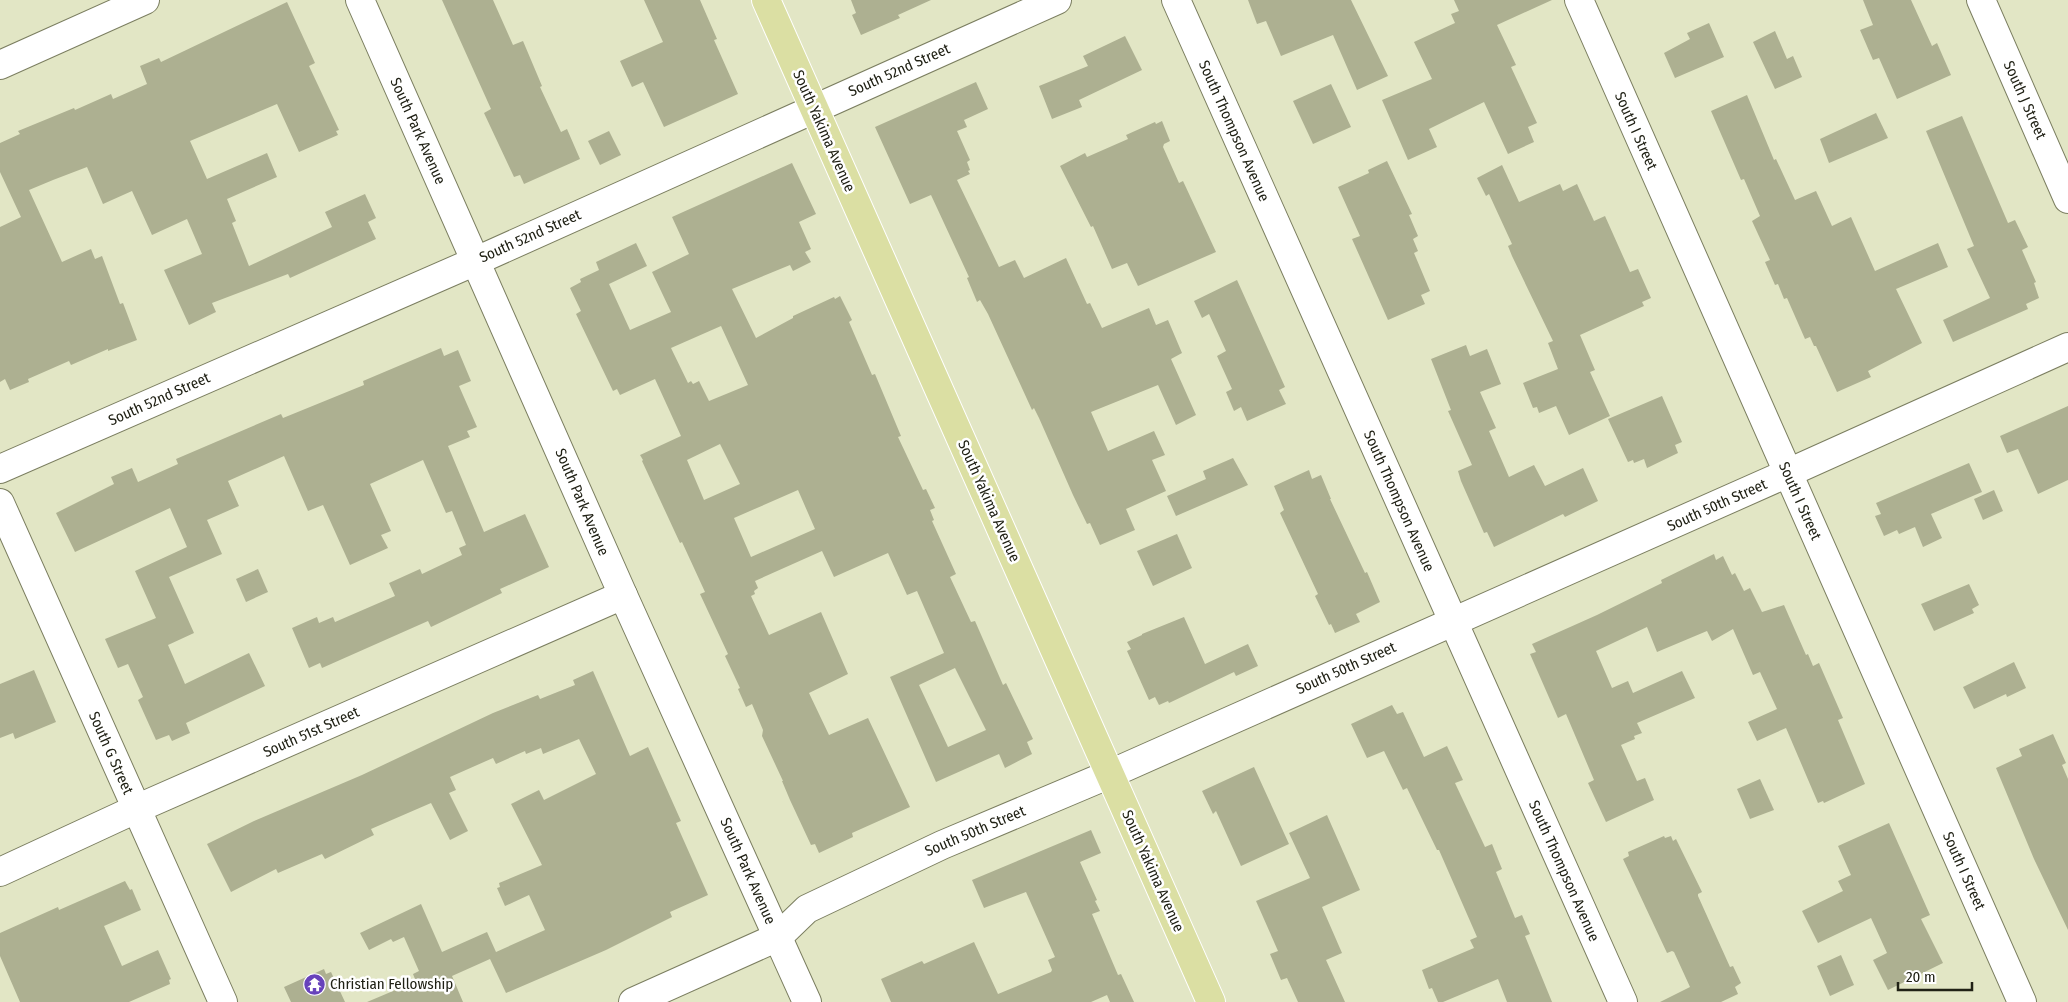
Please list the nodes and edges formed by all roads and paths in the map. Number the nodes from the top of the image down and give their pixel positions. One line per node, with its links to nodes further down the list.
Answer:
1 (145, 0): 8 (street)
2 (360, 0): 11 (street, South Park Avenue)
3 (766, 0): 9 (main road, South Yakima Avenue)
4 (1057, 0): 9 (street, South 52nd Street)
5 (1176, 0): 17 (street, South Thompson Avenue)
6 (1579, 0): 14 (street, South I Street)
7 (1981, 0): 10 (street, South J Street)
8 (0, 65)
9 (814, 108): 11 (street, South 52nd Street); 18 (main road, South Yakima Avenue)
10 (2068, 200)
11 (476, 261): 13 (street, South 52nd Street); 16 (street, South Park Avenue)
12 (2068, 347): 14 (street, South 50th Street)
13 (0, 469)
14 (1788, 474): 17 (street, South 50th Street); 27 (street, South I Street)
15 (0, 503): 19 (street, South G Street)
16 (623, 595): 19 (street, South 51st Street); 21 (street, South Park Avenue)
17 (1452, 621): 18 (street, South 50th Street); 26 (street, South Thompson Avenue)
18 (1110, 774): 21 (street, South 50th Street); 25 (main road, South Yakima Avenue)
19 (136, 809): 20 (street, South 51st Street); 22 (street, South G Street)
20 (0, 872)
21 (778, 937): 23 (street, South 50th Street); 24 (street, South Park Avenue)
22 (223, 1002)
23 (633, 1002)
24 (807, 1002)
25 (1212, 1002)
26 (1622, 1002)
27 (2022, 1002)

